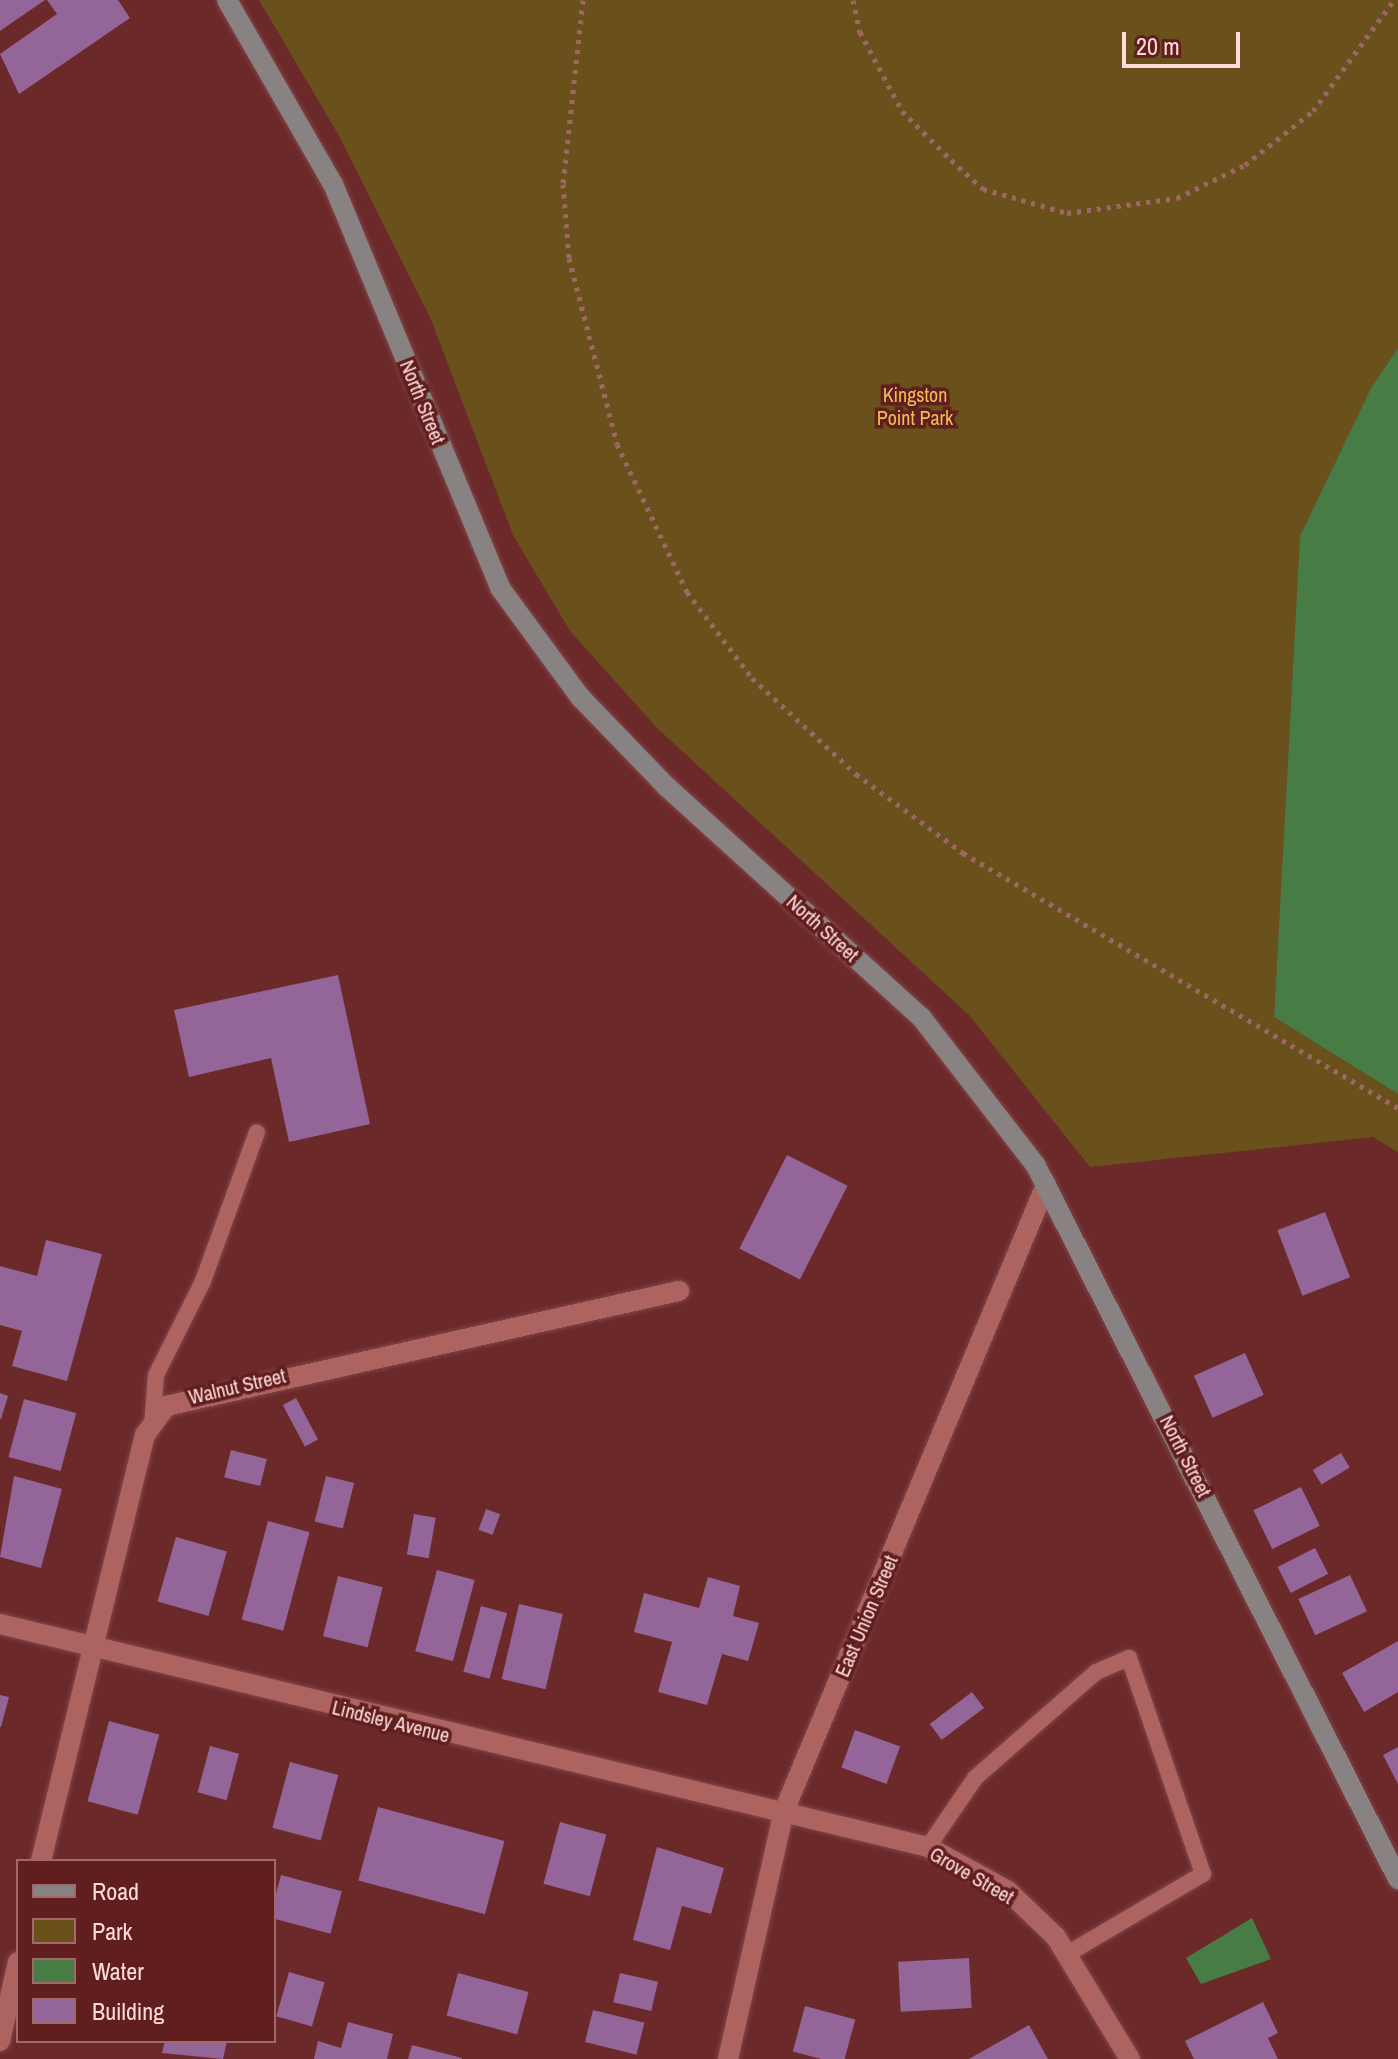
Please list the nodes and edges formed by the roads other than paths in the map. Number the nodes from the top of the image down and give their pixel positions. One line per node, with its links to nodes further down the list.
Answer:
1 (227, 0): 3 (street, North Street)
2 (257, 1132): 5 (lane)
3 (1046, 1185): 8 (street, East Union Street); 11 (street, North Street)
4 (679, 1291): 5 (street, Walnut Street)
5 (152, 1426): 7 (street)
6 (0, 1624): 7 (street, Lindsley Avenue)
7 (90, 1647): 8 (street, Lindsley Avenue); 10 (street)
8 (784, 1811): 9 (street, Grove Street); 15 (street, East Union Street)
9 (928, 1847): 12 (street, Grove Street); 12 (lane)
10 (41, 1859)
11 (1398, 1879)
12 (1067, 1954): 16 (street, Grove Street)
13 (16, 1971): 14 (street)
14 (0, 2041)
15 (728, 2059)
16 (1130, 2059)

